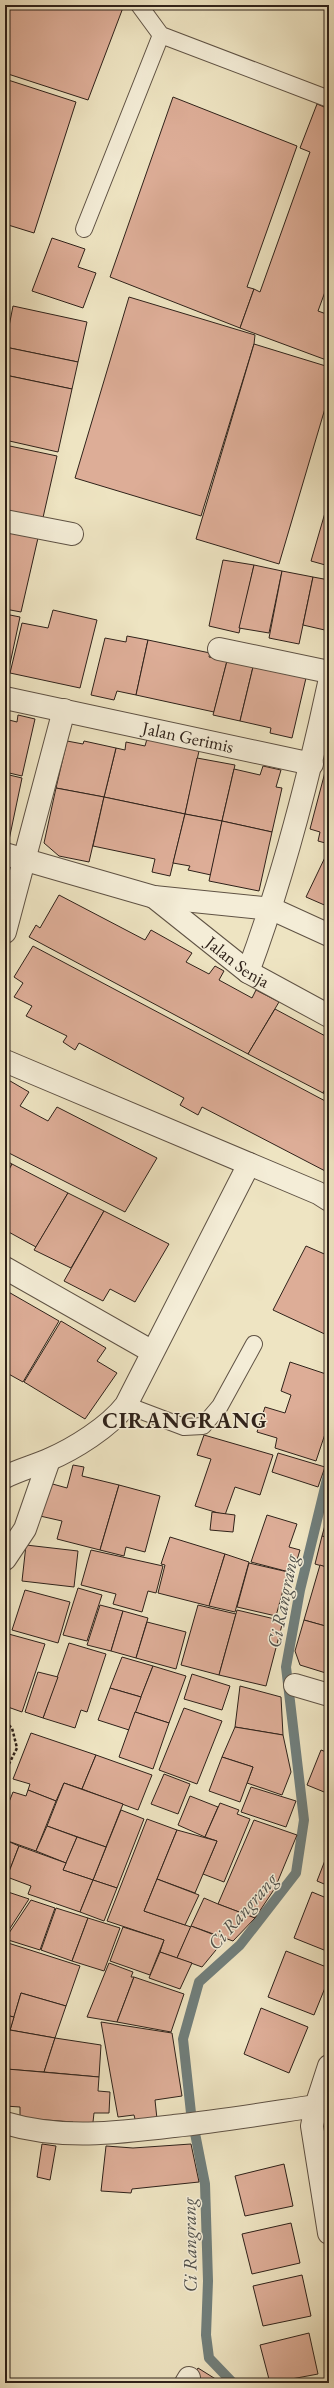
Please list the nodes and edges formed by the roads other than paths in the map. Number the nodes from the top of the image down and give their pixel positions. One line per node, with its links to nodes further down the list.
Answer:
1 (139, 5): 2 (lane)
2 (162, 35): 3 (lane); 4 (lane)
3 (329, 99)
4 (84, 229)
5 (5, 521): 6 (street)
6 (72, 534)
7 (219, 648): 8 (street)
8 (329, 672)
9 (329, 683): 12 (street)
10 (5, 698): 11 (street, Jalan Gerimis)
11 (64, 710): 12 (street, Jalan Gerimis); 13 (street)
12 (312, 764): 15 (street)
13 (15, 856): 14 (street, Jalan Senja); 16 (street)
14 (154, 897): 15 (street, Jalan Senja); 18 (street, Jalan Senja)
15 (272, 909): 17 (street, Jalan Senja); 18 (street)
16 (5, 932)
17 (329, 935)
18 (248, 972): 19 (street, Jalan Senja)
19 (329, 1016)
20 (5, 1062): 21 (street)
21 (249, 1164): 22 (street); 25 (street)
22 (329, 1200)
23 (5, 1268): 25 (street)
24 (254, 1344): 26 (lane)
25 (151, 1351): 26 (street)
26 (126, 1405): 27 (street)
27 (49, 1460): 28 (street); 29 (street)
28 (5, 1477)
29 (5, 1559)
30 (295, 1685): 31 (street)
31 (329, 1695)
32 (327, 2078): 33 (street)
33 (316, 2106): 34 (street); 35 (street)
34 (5, 2123)
35 (329, 2233)

